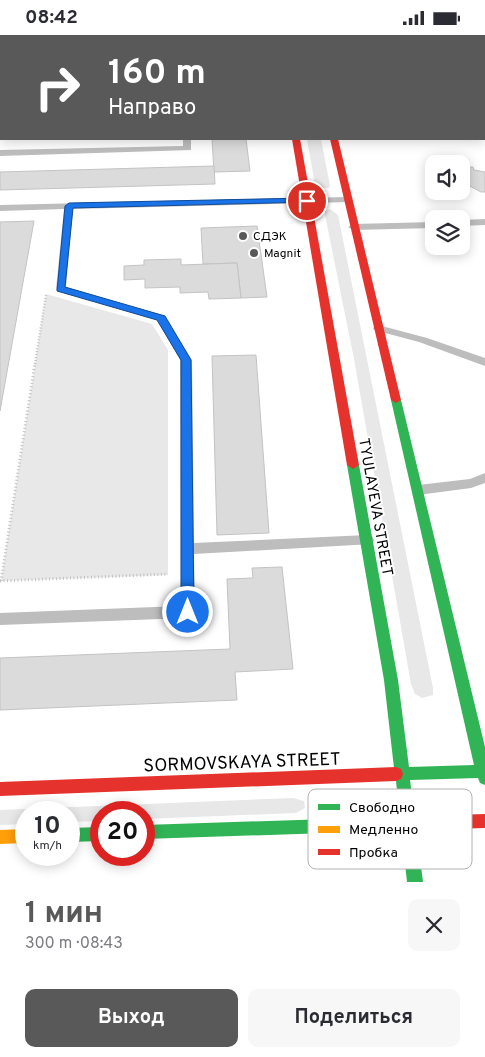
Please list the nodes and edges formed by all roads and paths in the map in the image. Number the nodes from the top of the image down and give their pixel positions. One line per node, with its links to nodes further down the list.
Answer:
1 (82, 140): 5 (lane)
2 (187, 140): 5 (lane)
3 (296, 140): 8 (main road, TYULAYEVA STREET)
4 (334, 140): 7 (main road)
5 (80, 151): 6 (lane)
6 (0, 153)
7 (347, 200): 8 (lane); 14 (main road)
8 (307, 201): 9 (lane); 20 (main road, TYULAYEVA STREET)
9 (69, 206): 10 (lane); 21 (lane)
10 (0, 207)
11 (485, 222): 12 (lane)
12 (470, 223)
13 (425, 225): 14 (lane)
14 (353, 227): 16 (main road)
15 (55, 296): 23 (path)
16 (378, 328): 17 (lane); 19 (main road)
17 (485, 362)
18 (485, 479): 19 (lane)
19 (418, 491): 25 (main road)
20 (367, 541): 21 (lane); 26 (main road, TYULAYEVA STREET)
21 (187, 549): 24 (lane)
22 (168, 565): 23 (path)
23 (0, 581)
24 (0, 619)
25 (484, 773): 26 (main road, SORMOVSKAYA STREET)
26 (403, 774): 27 (main road, SORMOVSKAYA STREET); 28 (main road, TYULAYEVA STREET)
27 (0, 789)
28 (404, 789)
29 (485, 821): 30 (main road)
30 (472, 822)
31 (308, 827): 32 (main road)
32 (155, 832)
33 (15, 836): 34 (main road)
34 (0, 837)
35 (413, 869): 36 (main road, TYULAYEVA STREET)
36 (415, 882)

